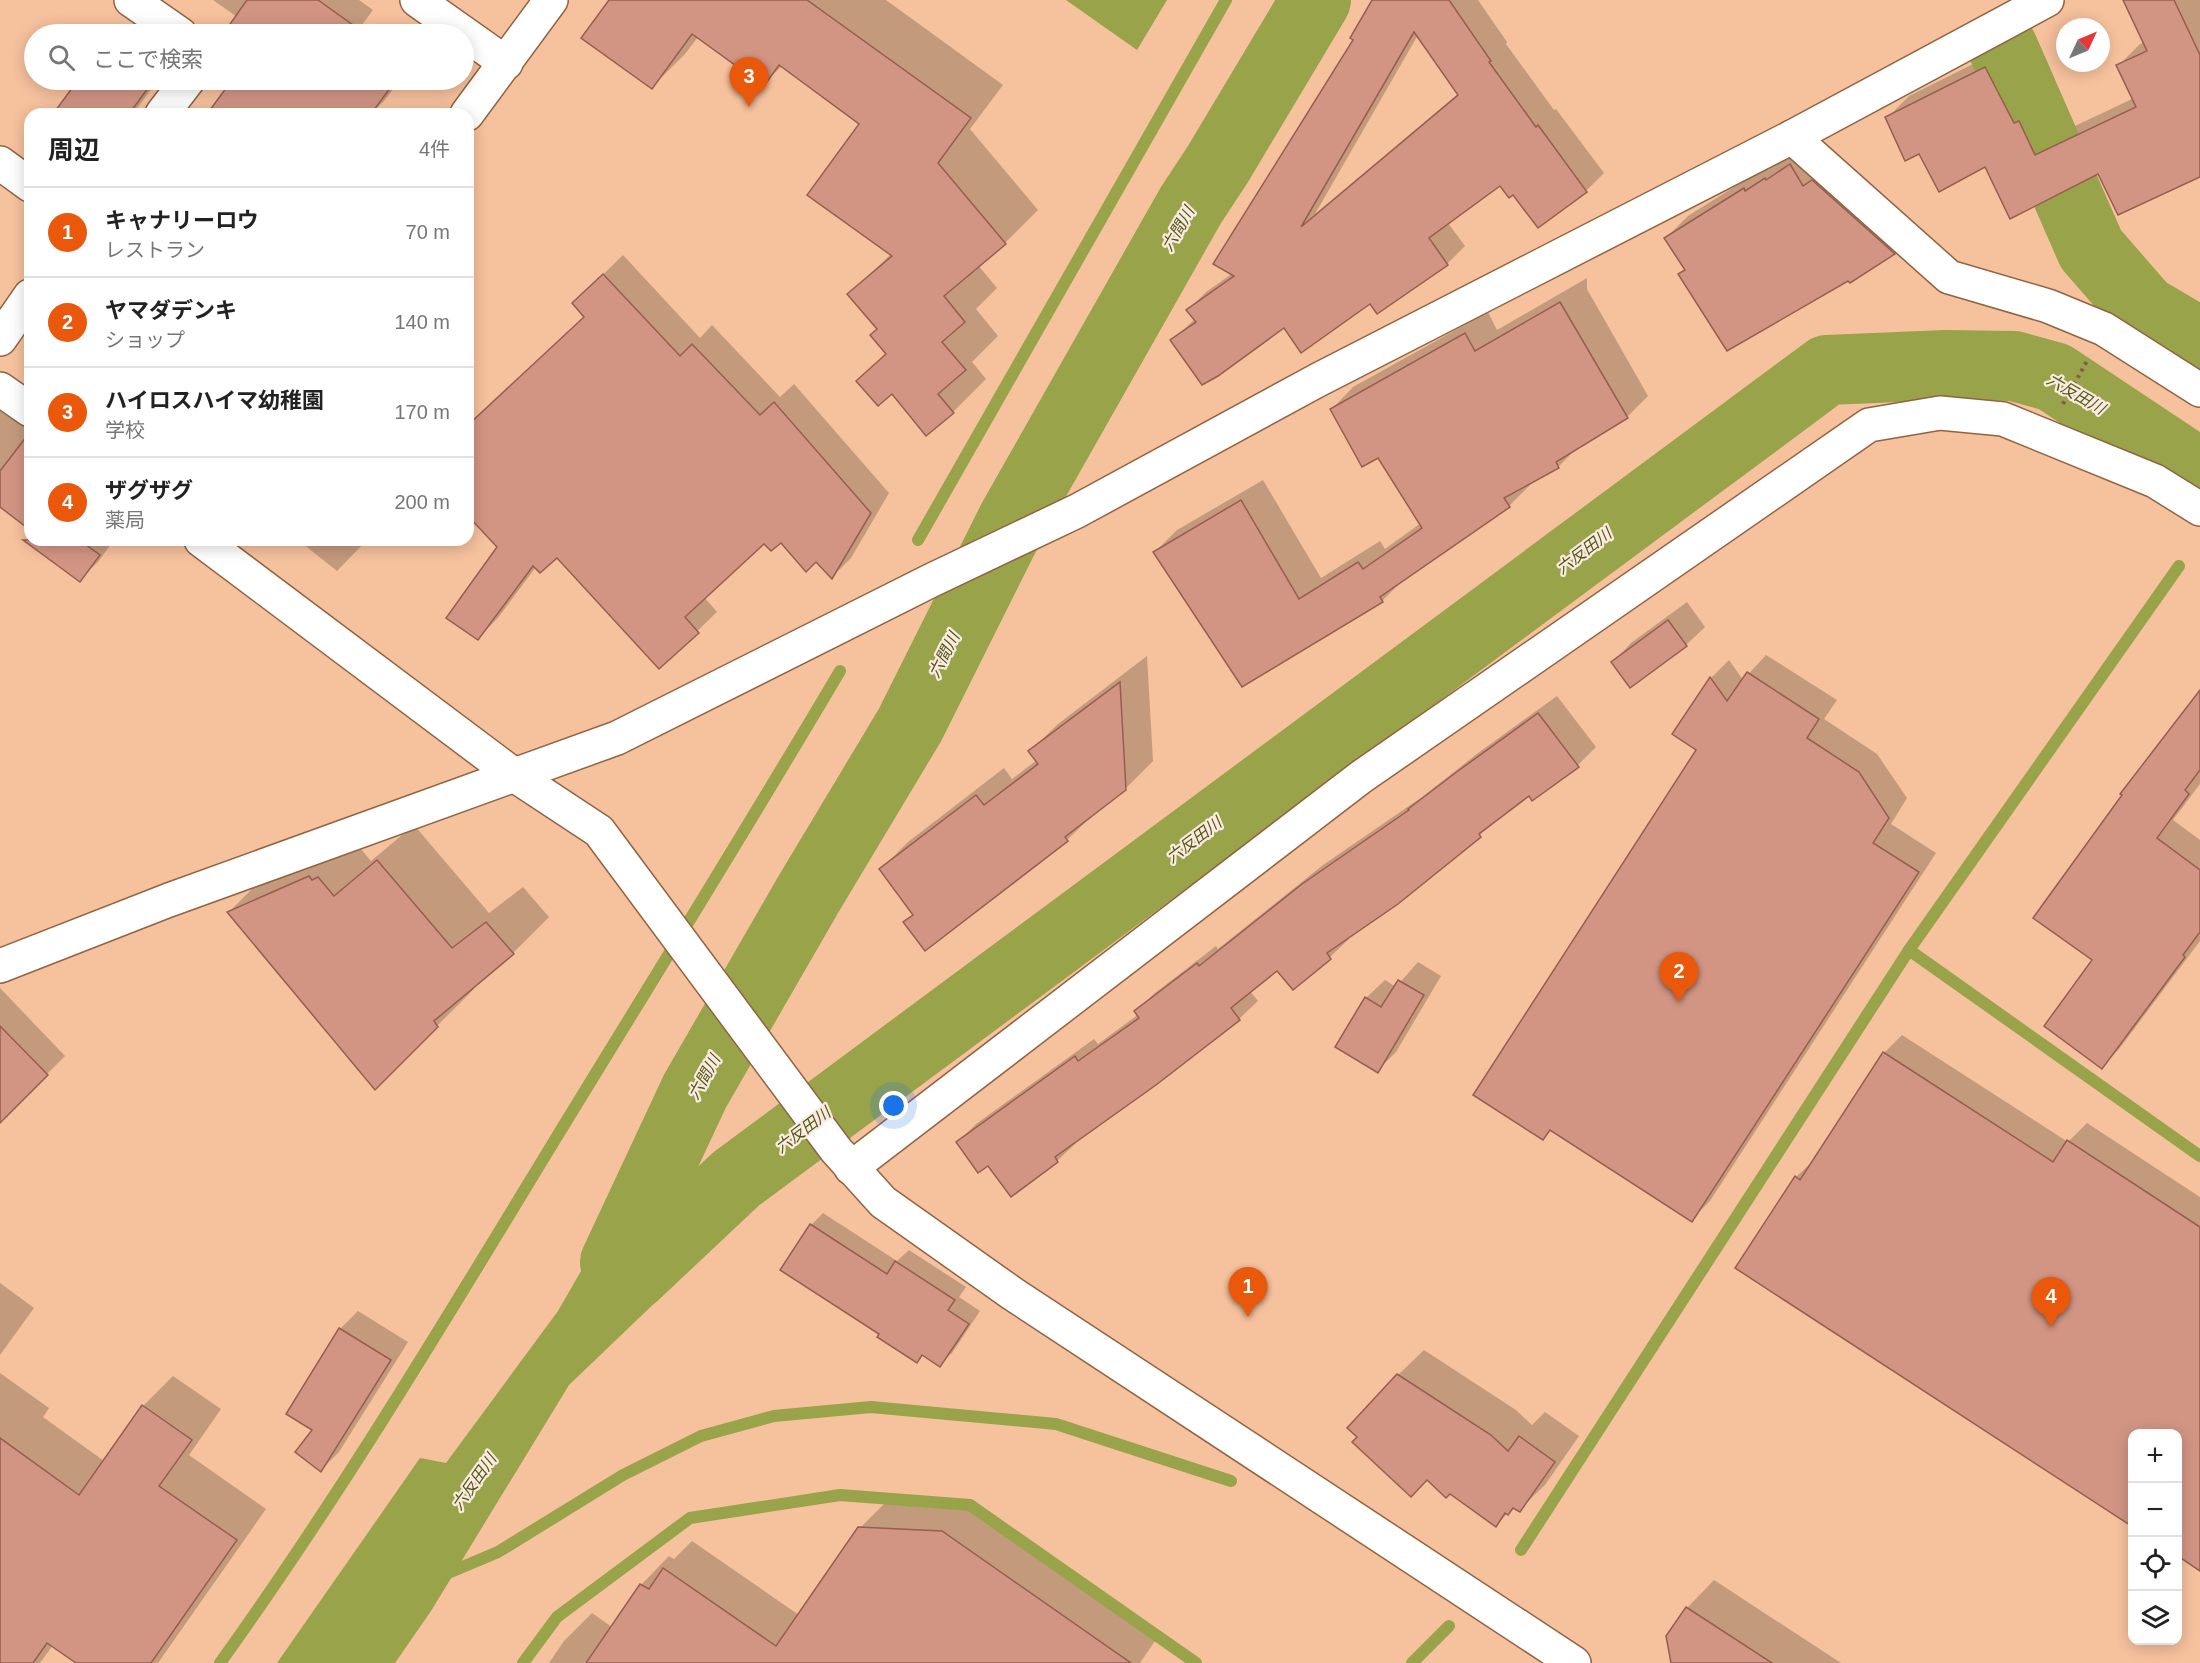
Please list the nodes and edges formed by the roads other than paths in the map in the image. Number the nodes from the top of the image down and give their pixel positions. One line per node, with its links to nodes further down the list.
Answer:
1 (131, 0): 5 (street)
2 (417, 0): 6 (street)
3 (551, 0): 8 (street)
4 (2047, 0): 12 (street)
5 (166, 24)
6 (451, 24)
7 (474, 40): 8 (street)
8 (506, 63): 11 (street)
9 (180, 90): 10 (street)
10 (167, 108)
11 (472, 108)
12 (1792, 137): 18 (street); 22 (street)
13 (0, 163): 14 (street)
14 (24, 180)
15 (24, 305): 16 (street)
16 (0, 339)
17 (0, 389): 19 (street)
18 (2200, 390)
19 (24, 406)
20 (2200, 509): 24 (street)
21 (209, 546): 22 (street)
22 (514, 775): 23 (street); 24 (street)
23 (0, 966)
24 (843, 1159): 25 (street)
25 (1574, 1663)

